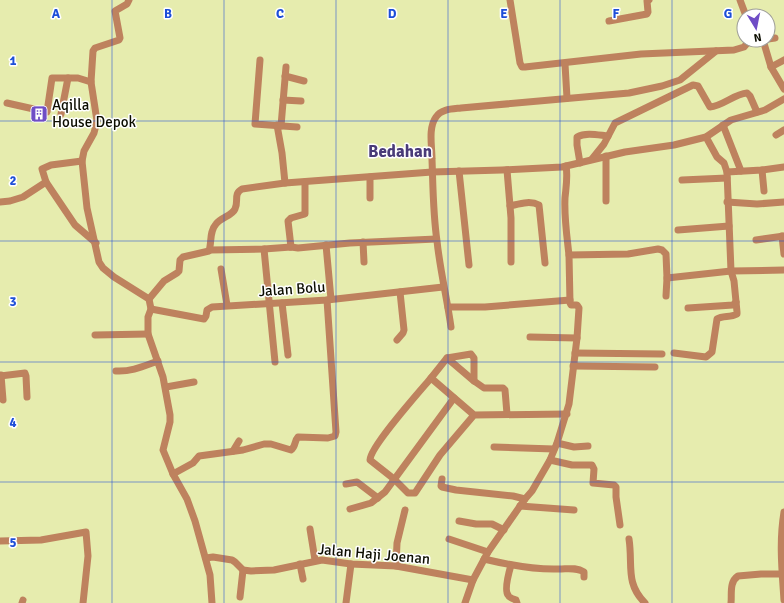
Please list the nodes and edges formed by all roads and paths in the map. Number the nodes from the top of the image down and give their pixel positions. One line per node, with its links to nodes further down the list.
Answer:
1 (129, 0): 17 (street)
2 (510, 0): 10 (street)
3 (647, 0): 4 (street)
4 (609, 21)
5 (741, 48): 7 (street)
6 (765, 48): 12 (street)
7 (716, 51): 10 (street); 13 (street)
8 (260, 60): 30 (street)
9 (784, 60): 12 (street)
10 (565, 64): 20 (street)
11 (286, 67): 14 (street)
12 (770, 67): 19 (street)
13 (691, 72): 18 (street); 20 (street)
14 (285, 76): 16 (street); 22 (street)
15 (68, 78): 17 (street); 23 (street); 26 (street)
16 (304, 81)
17 (91, 82): 38 (street)
18 (696, 85): 27 (street); 34 (street)
19 (784, 89)
20 (567, 98): 46 (street)
21 (784, 99): 27 (street)
22 (283, 100): 24 (street); 30 (street)
23 (50, 101): 25 (street); 26 (street)
24 (301, 101)
25 (7, 103)
26 (63, 103): 28 (street)
27 (757, 112): 29 (street)
28 (60, 114)
29 (723, 125): 35 (street); 45 (street)
30 (279, 126): 31 (street); 52 (street)
31 (297, 127)
32 (784, 130): 33 (street)
33 (776, 135)
34 (608, 136): 37 (street); 39 (street)
35 (706, 137): 36 (street); 47 (street)
36 (606, 156): 37 (street); 55 (street)
37 (592, 159): 39 (street)
38 (82, 161): 50 (street); 66 (street)
39 (580, 163): 40 (street)
40 (566, 166): 42 (street); 72 (street)
41 (784, 167): 43 (street)
42 (507, 170): 44 (street); 59 (street)
43 (762, 170): 45 (street); 53 (street)
44 (459, 171): 46 (street); 76 (street)
45 (742, 171): 47 (street)
46 (432, 172): 48 (street); 63 (street)
47 (727, 175): 49 (street); 57 (street)
48 (370, 177): 51 (street); 54 (street)
49 (682, 180)
50 (46, 182): 56 (street); 66 (street)
51 (305, 182): 52 (street); 68 (street)
52 (285, 183): 70 (street)
53 (764, 191)
54 (370, 198)
55 (606, 201)
56 (0, 202)
57 (728, 202): 58 (street); 60 (street)
58 (784, 202)
59 (510, 206): 74 (street); 75 (street)
60 (729, 226): 61 (street); 79 (street)
61 (678, 230)
62 (783, 236): 64 (street); 71 (street)
63 (436, 239): 65 (street); 81 (street)
64 (756, 240)
65 (363, 242): 67 (street); 73 (street)
66 (96, 243): 84 (street)
67 (326, 245): 68 (street); 85 (street)
68 (291, 247): 69 (street)
69 (264, 249): 70 (street); 89 (street)
70 (210, 250): 84 (street)
71 (784, 254)
72 (569, 256): 80 (street); 86 (street)
73 (364, 262)
74 (511, 262)
75 (545, 263)
76 (469, 265)
77 (221, 269): 90 (street)
78 (784, 270): 79 (street)
79 (731, 271): 80 (street); 87 (street)
80 (667, 278): 83 (street)
81 (443, 287): 82 (street, Jalan Bolu); 91 (street)
82 (400, 292): 85 (street, Jalan Bolu); 99 (street)
83 (666, 296)
84 (148, 298): 93 (street)
85 (329, 300): 88 (street, Jalan Bolu); 125 (street)
86 (570, 300): 91 (street); 98 (street)
87 (736, 302): 92 (street); 101 (street)
88 (282, 303): 89 (street, Jalan Bolu); 103 (street)
89 (269, 304): 90 (street, Jalan Bolu); 106 (street)
90 (226, 305): 93 (street, Jalan Bolu)
91 (448, 307): 94 (street)
92 (688, 308)
93 (151, 309): 95 (street)
94 (451, 327)
95 (148, 334): 96 (street); 105 (street)
96 (95, 335)
97 (530, 337): 98 (street)
98 (577, 338): 100 (street)
99 (397, 340)
100 (575, 353): 102 (street); 107 (street)
101 (674, 353)
102 (662, 354)
103 (288, 355)
104 (447, 358): 111 (street); 112 (street); 112 (street)
105 (158, 361): 109 (street); 114 (street)
106 (275, 362)
107 (573, 366): 108 (street); 119 (street)
108 (655, 367)
109 (116, 371)
110 (1, 376): 115 (street); 117 (street)
111 (430, 378): 116 (street); 128 (street)
112 (474, 381): 118 (street)
113 (194, 382): 114 (street)
114 (166, 387): 127 (street)
115 (27, 397)
116 (454, 398): 120 (street); 128 (street)
117 (3, 400)
118 (507, 414): 119 (street); 120 (street)
119 (567, 414): 122 (street)
120 (474, 415): 128 (street)
121 (240, 441): 125 (street)
122 (556, 446): 123 (street); 124 (street); 126 (street)
123 (588, 446)
124 (494, 447)
125 (233, 451): 127 (street)
126 (550, 460): 132 (street); 139 (street)
127 (173, 474): 146 (street)
128 (394, 479): 131 (street)
129 (442, 479): 132 (street)
130 (346, 484): 131 (street)
131 (378, 498): 134 (street)
132 (525, 499): 133 (street)
133 (520, 506): 136 (street); 141 (street)
134 (350, 509)
135 (405, 510): 151 (street)
136 (574, 510)
137 (784, 512): 154 (street)
138 (459, 520): 141 (street)
139 (620, 525)
140 (310, 529): 148 (street)
141 (504, 530): 145 (street)
142 (449, 539): 145 (street)
143 (629, 540): 165 (street)
144 (0, 541): 160 (street)
145 (488, 552): 147 (street)
146 (206, 558): 153 (street); 161 (street)
147 (484, 559): 152 (street); 157 (street)
148 (316, 560): 149 (street, Jalan Haji Joenan); 150 (street, Jalan Haji Joenan)
149 (300, 564): 153 (street, Jalan Haji Joenan); 156 (street)
150 (351, 564): 151 (street, Jalan Haji Joenan); 162 (street)
151 (396, 566): 157 (street, Jalan Haji Joenan)
152 (511, 566): 155 (street); 164 (street)
153 (242, 570): 158 (street)
154 (783, 574): 159 (street); 166 (street)
155 (584, 577)
156 (303, 580)
157 (473, 580): 163 (street)
158 (240, 597)
159 (784, 600)
160 (83, 603)
161 (212, 603)
162 (346, 603)
163 (465, 603)
164 (517, 603)
165 (645, 603)
166 (731, 603)

